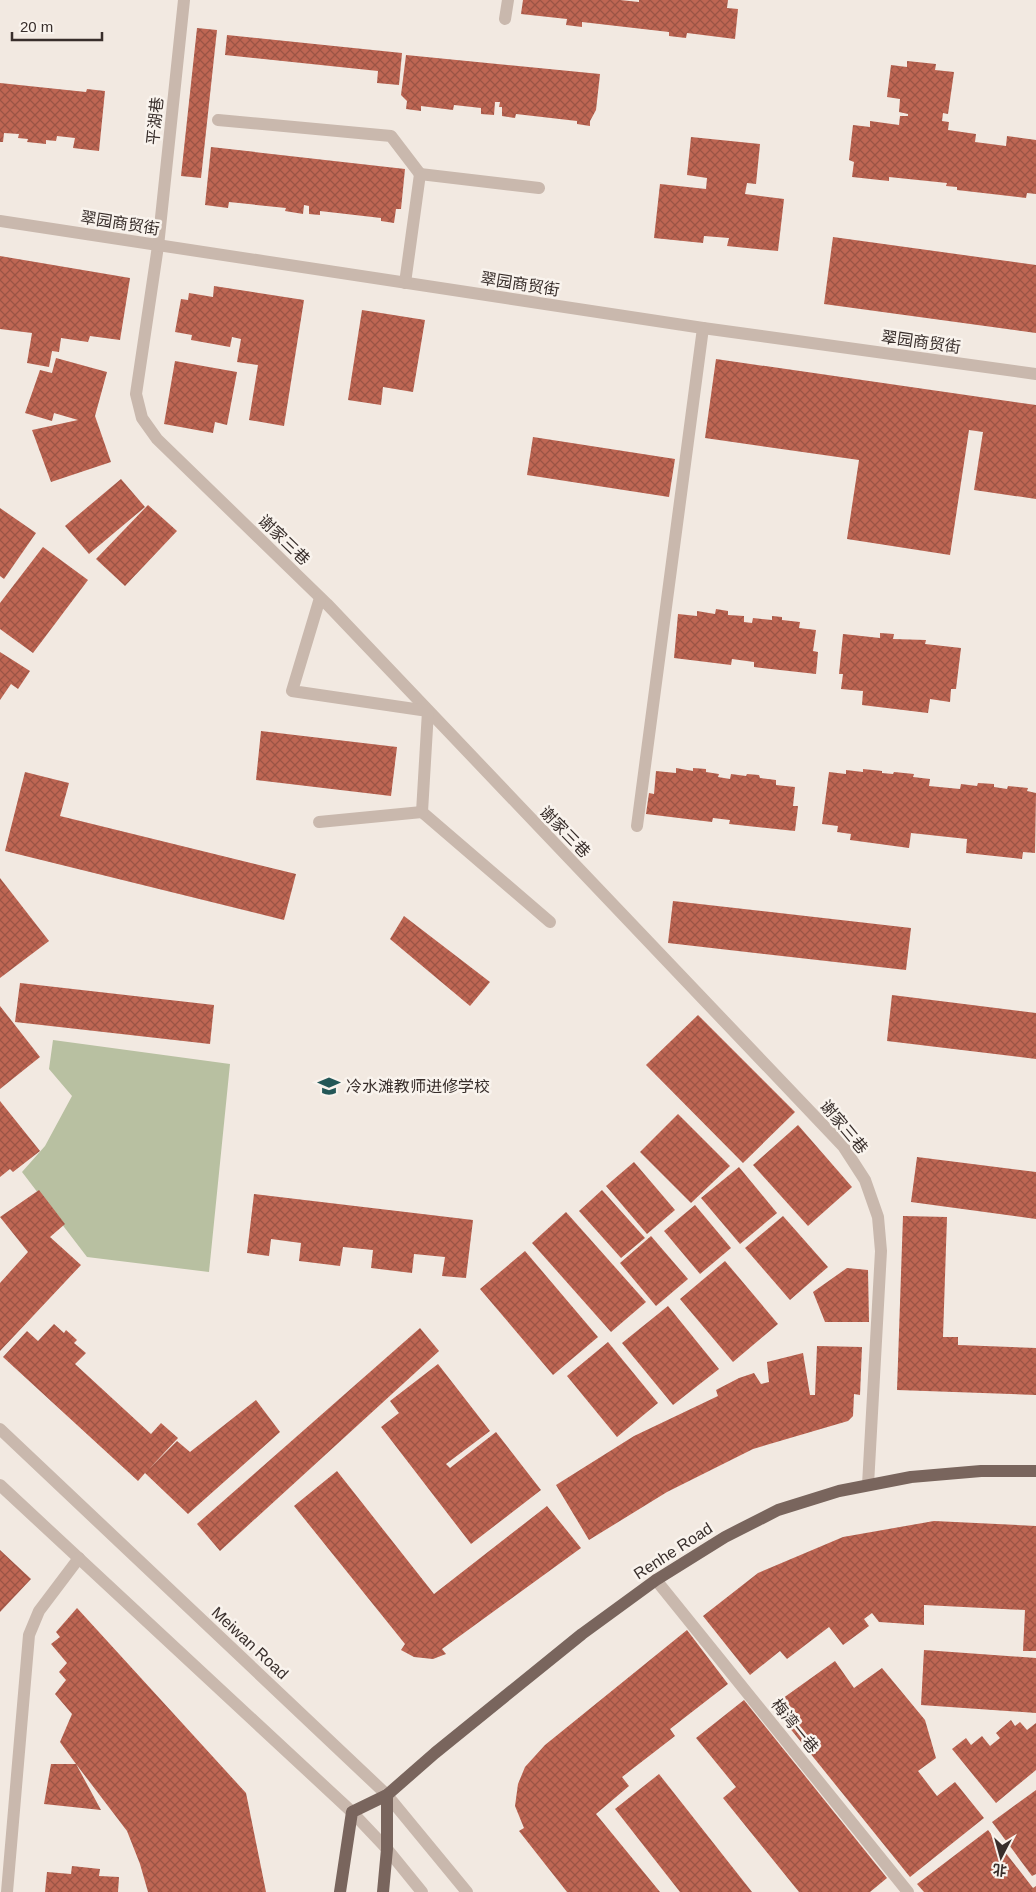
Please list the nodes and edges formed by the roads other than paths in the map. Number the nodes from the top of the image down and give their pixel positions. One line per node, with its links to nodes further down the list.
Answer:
1 (184, 0): 8 (street, 平湖巷)
2 (508, 0): 3 (street)
3 (504, 19)
4 (218, 120): 5 (street)
5 (420, 174): 6 (street); 9 (street)
6 (539, 188)
7 (0, 222): 8 (street, 翠园商贸街)
8 (158, 246): 9 (street, 翠园商贸街); 12 (street, 谢家三巷)
9 (406, 283): 10 (street, 翠园商贸街)
10 (703, 328): 11 (street, 翠园商贸街); 16 (street)
11 (1036, 374)
12 (320, 598): 13 (street, 谢家三巷); 13 (street)
13 (428, 711): 14 (street); 21 (street, 谢家三巷)
14 (422, 812): 15 (street); 17 (street)
15 (319, 822)
16 (637, 826)
17 (550, 922)
18 (0, 1429): 24 (street, Meiwan Road)
19 (1036, 1471): 21 (main road, Renhe Road)
20 (0, 1485): 22 (street)
21 (868, 1485): 23 (main road, Renhe Road)
22 (79, 1558): 25 (street); 28 (street)
23 (656, 1580): 24 (main road, Renhe Road); 27 (street, 梅湾一巷)
24 (387, 1795): 25 (main road, Renhe Road); 26 (main road); 32 (street, Meiwan Road)
25 (352, 1812): 26 (street); 29 (main road)
26 (387, 1849): 30 (main road); 31 (street)
27 (904, 1890)
28 (8, 1892)
29 (340, 1892)
30 (383, 1892)
31 (422, 1892)
32 (467, 1892)

